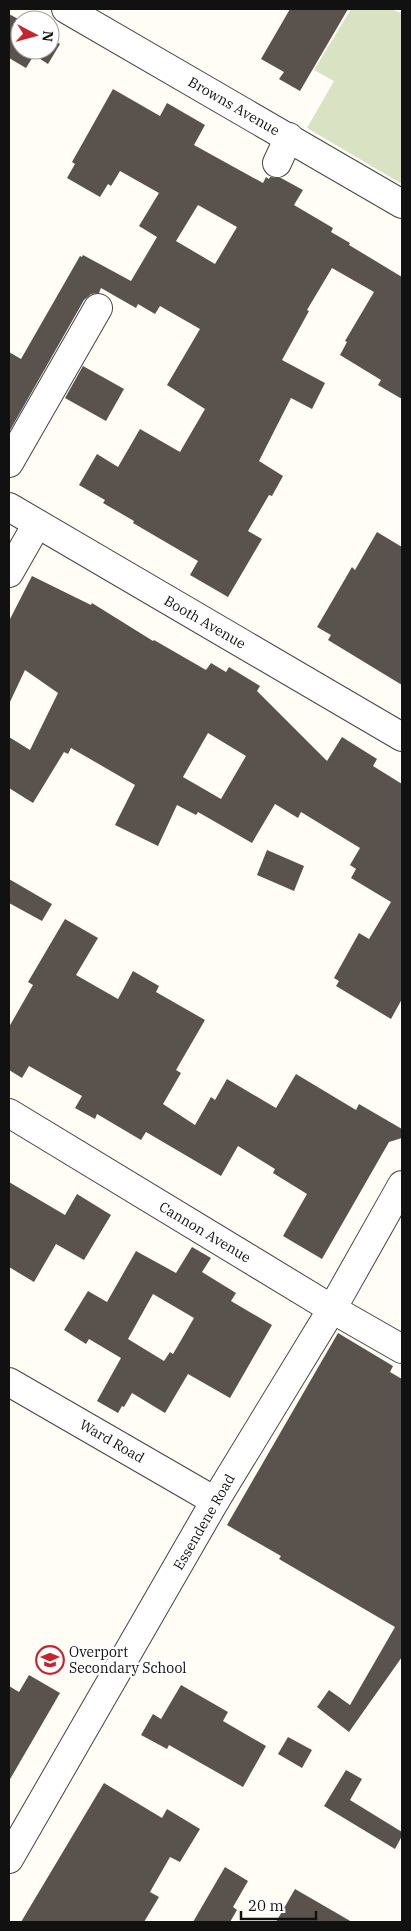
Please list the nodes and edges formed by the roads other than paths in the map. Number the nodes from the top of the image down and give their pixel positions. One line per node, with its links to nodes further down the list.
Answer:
1 (66, 9): 2 (street, Browns Avenue)
2 (289, 137): 3 (street); 4 (street, Browns Avenue)
3 (277, 163)
4 (402, 204)
5 (98, 308): 6 (street)
6 (9, 463)
7 (9, 507): 8 (street, Booth Avenue)
8 (37, 524): 9 (street); 10 (street, Booth Avenue)
9 (9, 573)
10 (402, 737)
11 (9, 1114): 13 (street, Cannon Avenue)
12 (402, 1185): 13 (street, Essendene Road)
13 (332, 1309): 14 (street, Cannon Avenue); 16 (street, Essendene Road)
14 (402, 1348)
15 (9, 1382): 16 (street, Ward Road)
16 (215, 1501): 17 (street, Essendene Road)
17 (9, 1860)

